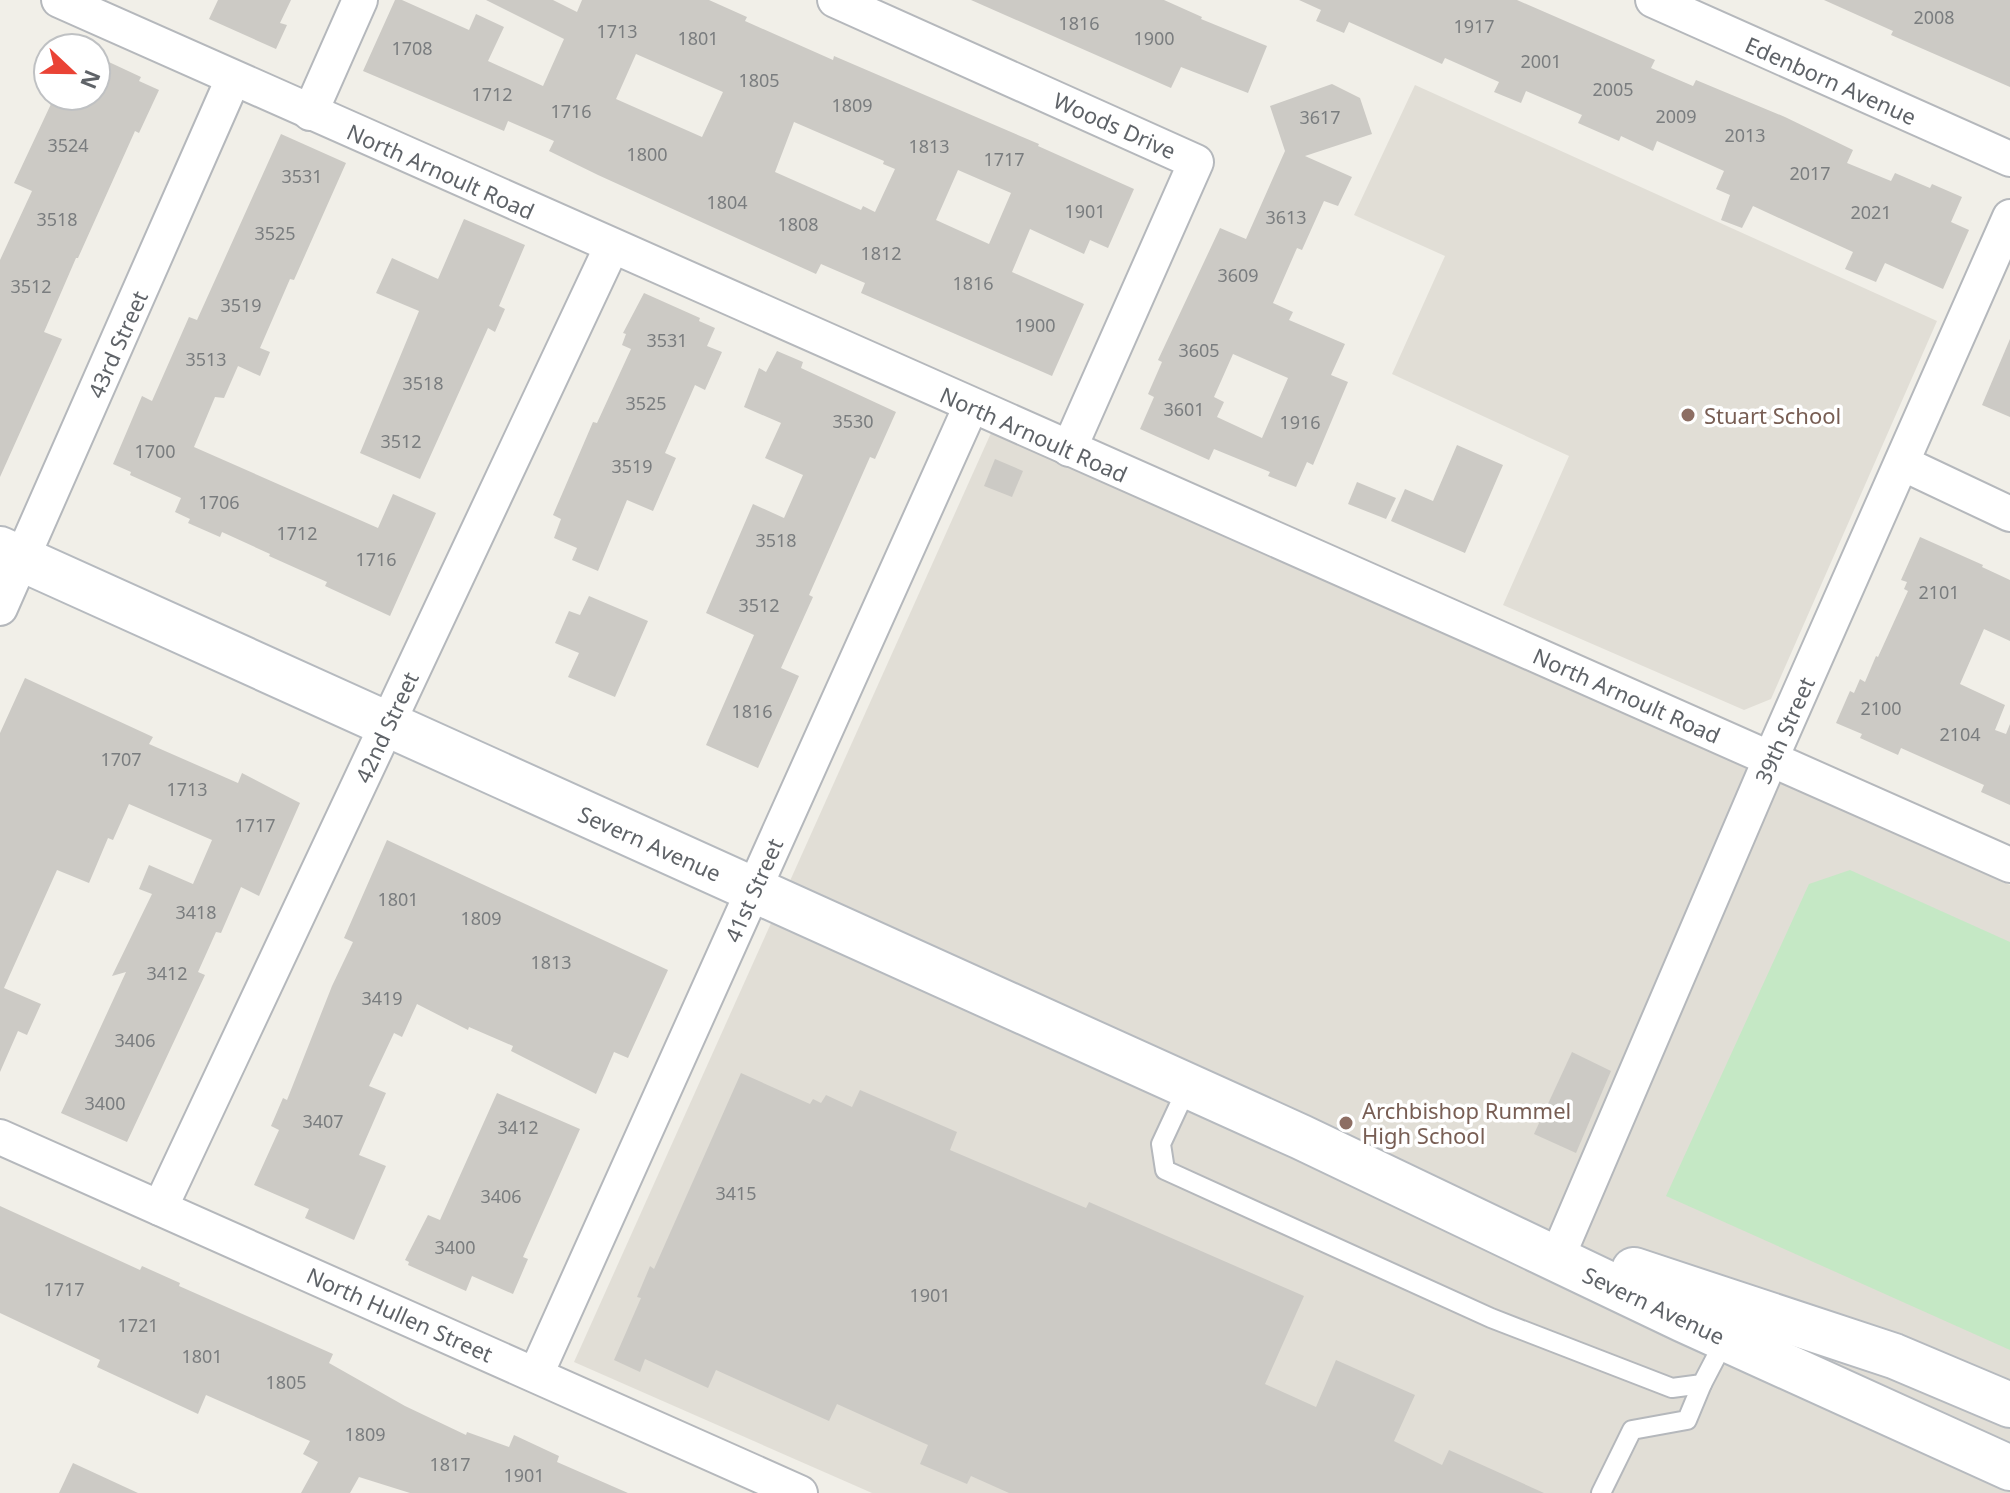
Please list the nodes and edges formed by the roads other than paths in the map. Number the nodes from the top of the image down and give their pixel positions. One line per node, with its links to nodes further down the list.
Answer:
1 (59, 0): 5 (street, North Arnoult Road)
2 (360, 0): 6 (street)
3 (835, 0): 11 (street, Woods Drive)
4 (1666, 3): 7 (street, Edenborn Avenue)
5 (233, 79): 6 (street, North Arnoult Road); 14 (street, 43rd Street)
6 (310, 113): 9 (street, North Arnoult Road)
7 (2010, 159)
8 (2010, 217): 12 (street, 39th Street)
9 (612, 246): 10 (street, North Arnoult Road); 16 (street, 42nd Street)
10 (971, 406): 11 (street, North Arnoult Road); 19 (street, 41st Street)
11 (1069, 449): 17 (street, North Arnoult Road)
12 (1902, 463): 13 (street); 17 (street, 39th Street)
13 (2010, 514)
14 (12, 554): 15 (street, 43rd Street); 16 (street, Severn Avenue)
15 (0, 608)
16 (387, 724): 19 (street, Severn Avenue); 23 (street, 42nd Street)
17 (1771, 758): 18 (street, North Arnoult Road); 24 (street, 39th Street)
18 (2010, 865)
19 (753, 890): 20 (street, Severn Avenue); 26 (street, 41st Street)
20 (1188, 1086): 22 (street, Severn Avenue); 27 (lane)
21 (0, 1137): 23 (street, North Hullen Street)
22 (1301, 1137): 24 (street, Severn Avenue); 25 (street, Severn Avenue)
23 (160, 1208): 26 (street, North Hullen Street)
24 (1562, 1246): 25 (street, Severn Avenue)
25 (1732, 1323): 27 (lane); 28 (street, Severn Avenue); 29 (street, Severn Avenue)
26 (536, 1374): 30 (street, North Hullen Street)
27 (1702, 1384): 31 (lane)
28 (2010, 1405)
29 (2010, 1468)
30 (800, 1493)
31 (1601, 1493)

